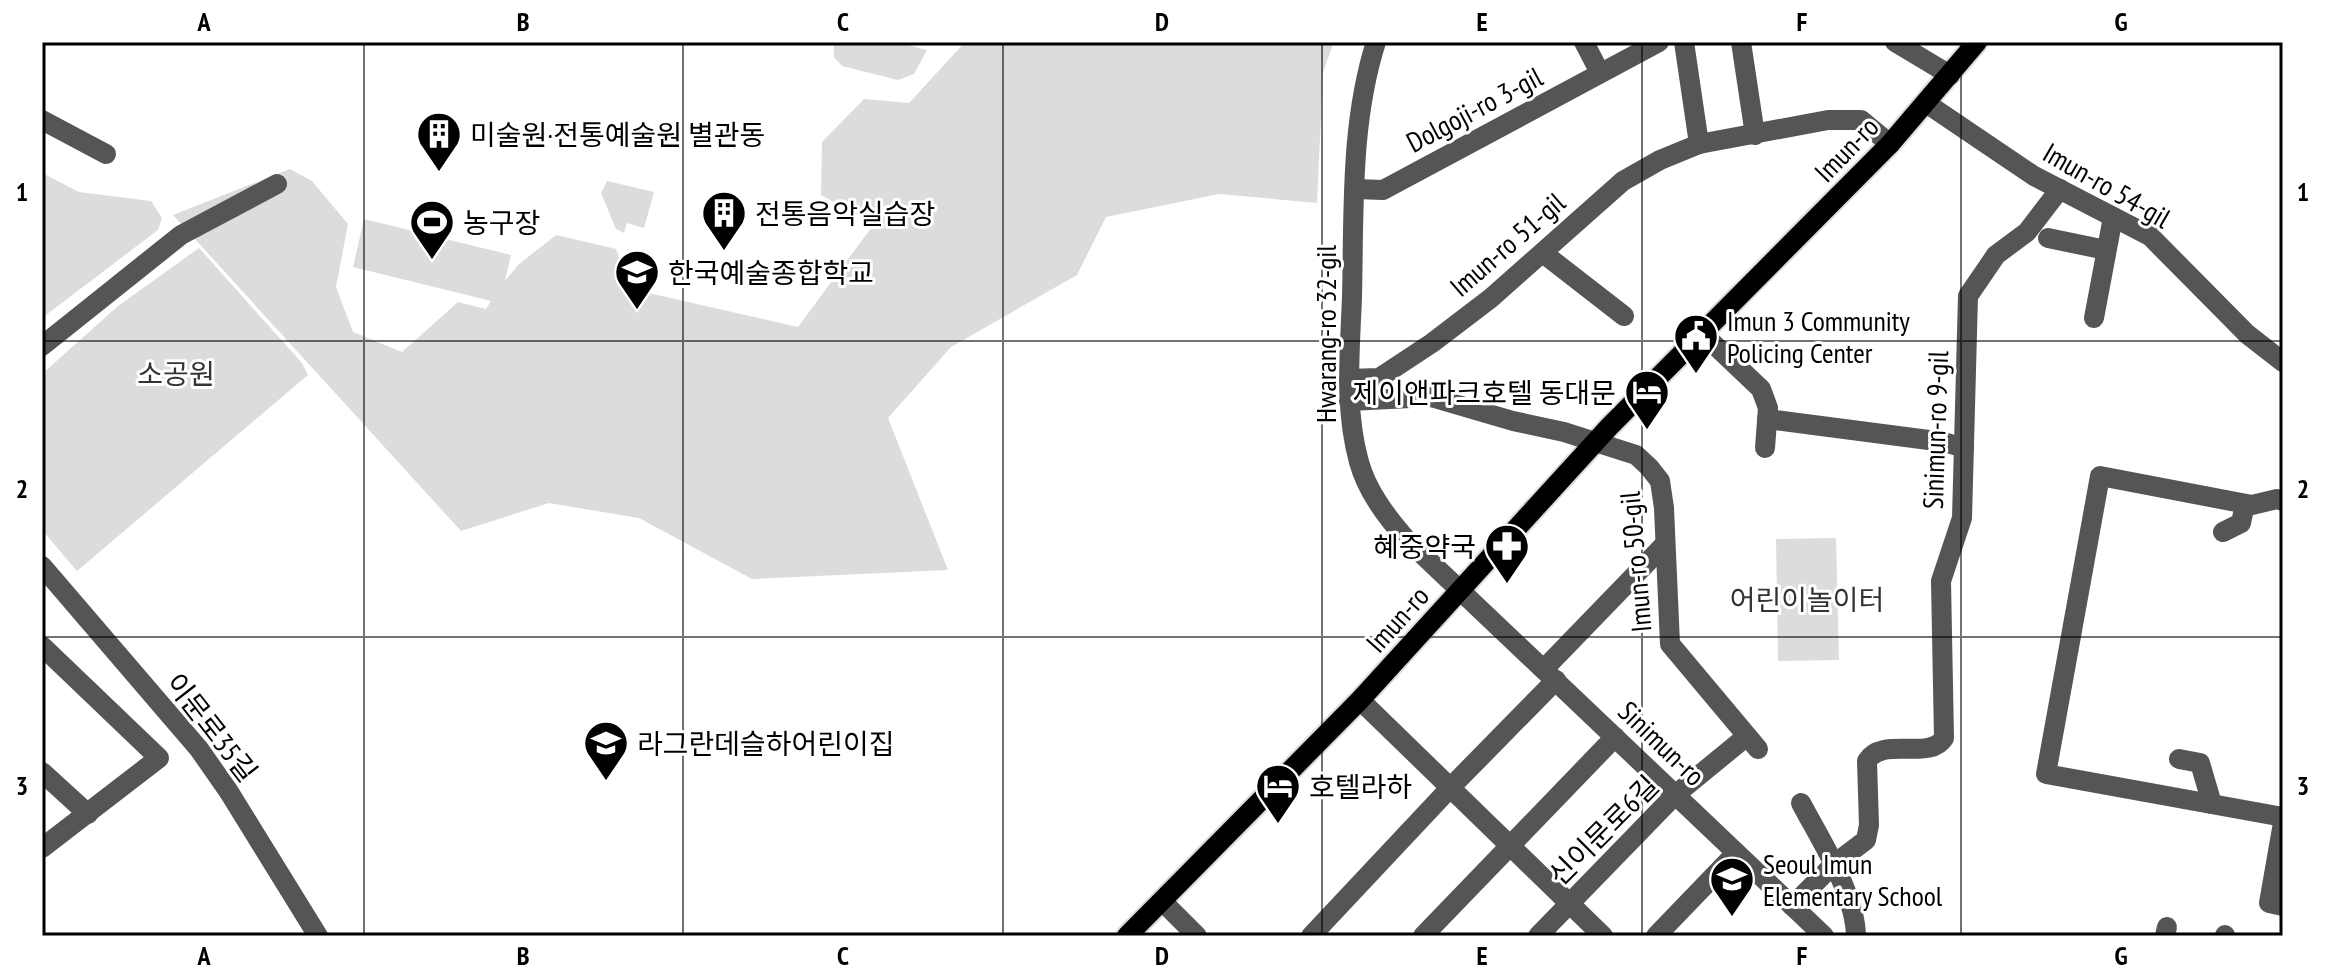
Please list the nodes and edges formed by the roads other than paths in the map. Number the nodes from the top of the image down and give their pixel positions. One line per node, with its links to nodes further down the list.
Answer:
1 (1376, 42): 17 (street, Hwarang-ro 32-gil)
2 (1584, 42): 8 (street)
3 (1659, 42): 8 (street, Dolgoji-ro 3-gil)
4 (1684, 42): 13 (street)
5 (1741, 42): 12 (street)
6 (1895, 42): 9 (street)
7 (1977, 42): 9 (main road, Imun-ro)
8 (1600, 73): 17 (street, Dolgoji-ro 3-gil)
9 (1950, 75): 10 (main road, Imun-ro)
10 (1926, 103): 14 (main road, Imun-ro); 18 (street, Imun-ro 54-gil)
11 (42, 120): 15 (street)
12 (1755, 135): 13 (street, Imun-ro 51-gil); 14 (street, Imun-ro 51-gil)
13 (1699, 144): 22 (street, Imun-ro 51-gil)
14 (1890, 144): 25 (main road, Imun-ro)
15 (106, 154)
16 (277, 184): 26 (street)
17 (1355, 189): 28 (street, Hwarang-ro 32-gil)
18 (2060, 189): 19 (street, Imun-ro 54-gil); 33 (street, Sinimun-ro 9-gil)
19 (2113, 217): 21 (street); 27 (street, Imun-ro 54-gil)
20 (2048, 238): 21 (street)
21 (2106, 250): 24 (street)
22 (1543, 253): 23 (street); 28 (street, Imun-ro 51-gil)
23 (1624, 316)
24 (2094, 318)
25 (1702, 333): 30 (street); 31 (main road, Imun-ro)
26 (42, 346)
27 (2283, 362)
28 (1349, 379): 29 (street, Hwarang-ro 32-gil)
29 (1349, 401): 31 (street, Imun-ro 50-gil); 39 (street, Hwarang-ro 32-gil)
30 (1767, 419): 32 (street); 33 (street)
31 (1595, 443): 37 (street, Imun-ro 50-gil); 39 (main road, Imun-ro)
32 (1765, 448)
33 (1964, 448): 56 (street, Sinimun-ro 9-gil)
34 (2283, 501): 35 (street)
35 (2245, 504): 36 (street); 50 (street)
36 (2223, 532)
37 (1665, 544): 41 (street); 44 (street, Imun-ro 50-gil)
38 (42, 566): 61 (street, 이문로35길)
39 (1461, 590): 41 (street, Sinimun-ro); 42 (main road, Imun-ro)
40 (42, 646): 51 (street)
41 (1550, 674): 43 (street, Sinimun-ro); 47 (street)
42 (1360, 700): 47 (street); 57 (main road, Imun-ro)
43 (1615, 737): 48 (street, Sinimun-ro); 53 (street)
44 (1752, 742): 48 (street, 신이문로6길)
45 (2179, 759): 50 (street)
46 (42, 772): 51 (street)
47 (1450, 788): 53 (street); 64 (street)
48 (1675, 795): 55 (street, Sinimun-ro); 58 (street, 신이문로6길)
49 (1801, 803): 56 (street)
50 (2212, 804): 52 (street)
51 (88, 814): 54 (street)
52 (2283, 820): 60 (street)
53 (1510, 846): 58 (street); 65 (street)
54 (42, 848)
55 (1736, 853): 59 (street, Sinimun-ro); 68 (street)
56 (1833, 865): 59 (street); 70 (street)
57 (1162, 901): 62 (main road, Imun-ro); 63 (street)
58 (1569, 903): 66 (street, 신이문로6길); 67 (street)
59 (1792, 906): 69 (street, Sinimun-ro)
60 (2283, 906)
61 (318, 936)
62 (1127, 936)
63 (1197, 936)
64 (1311, 936)
65 (1423, 936)
66 (1538, 936)
67 (1603, 936)
68 (1656, 936)
69 (1824, 936)
70 (1856, 936)

